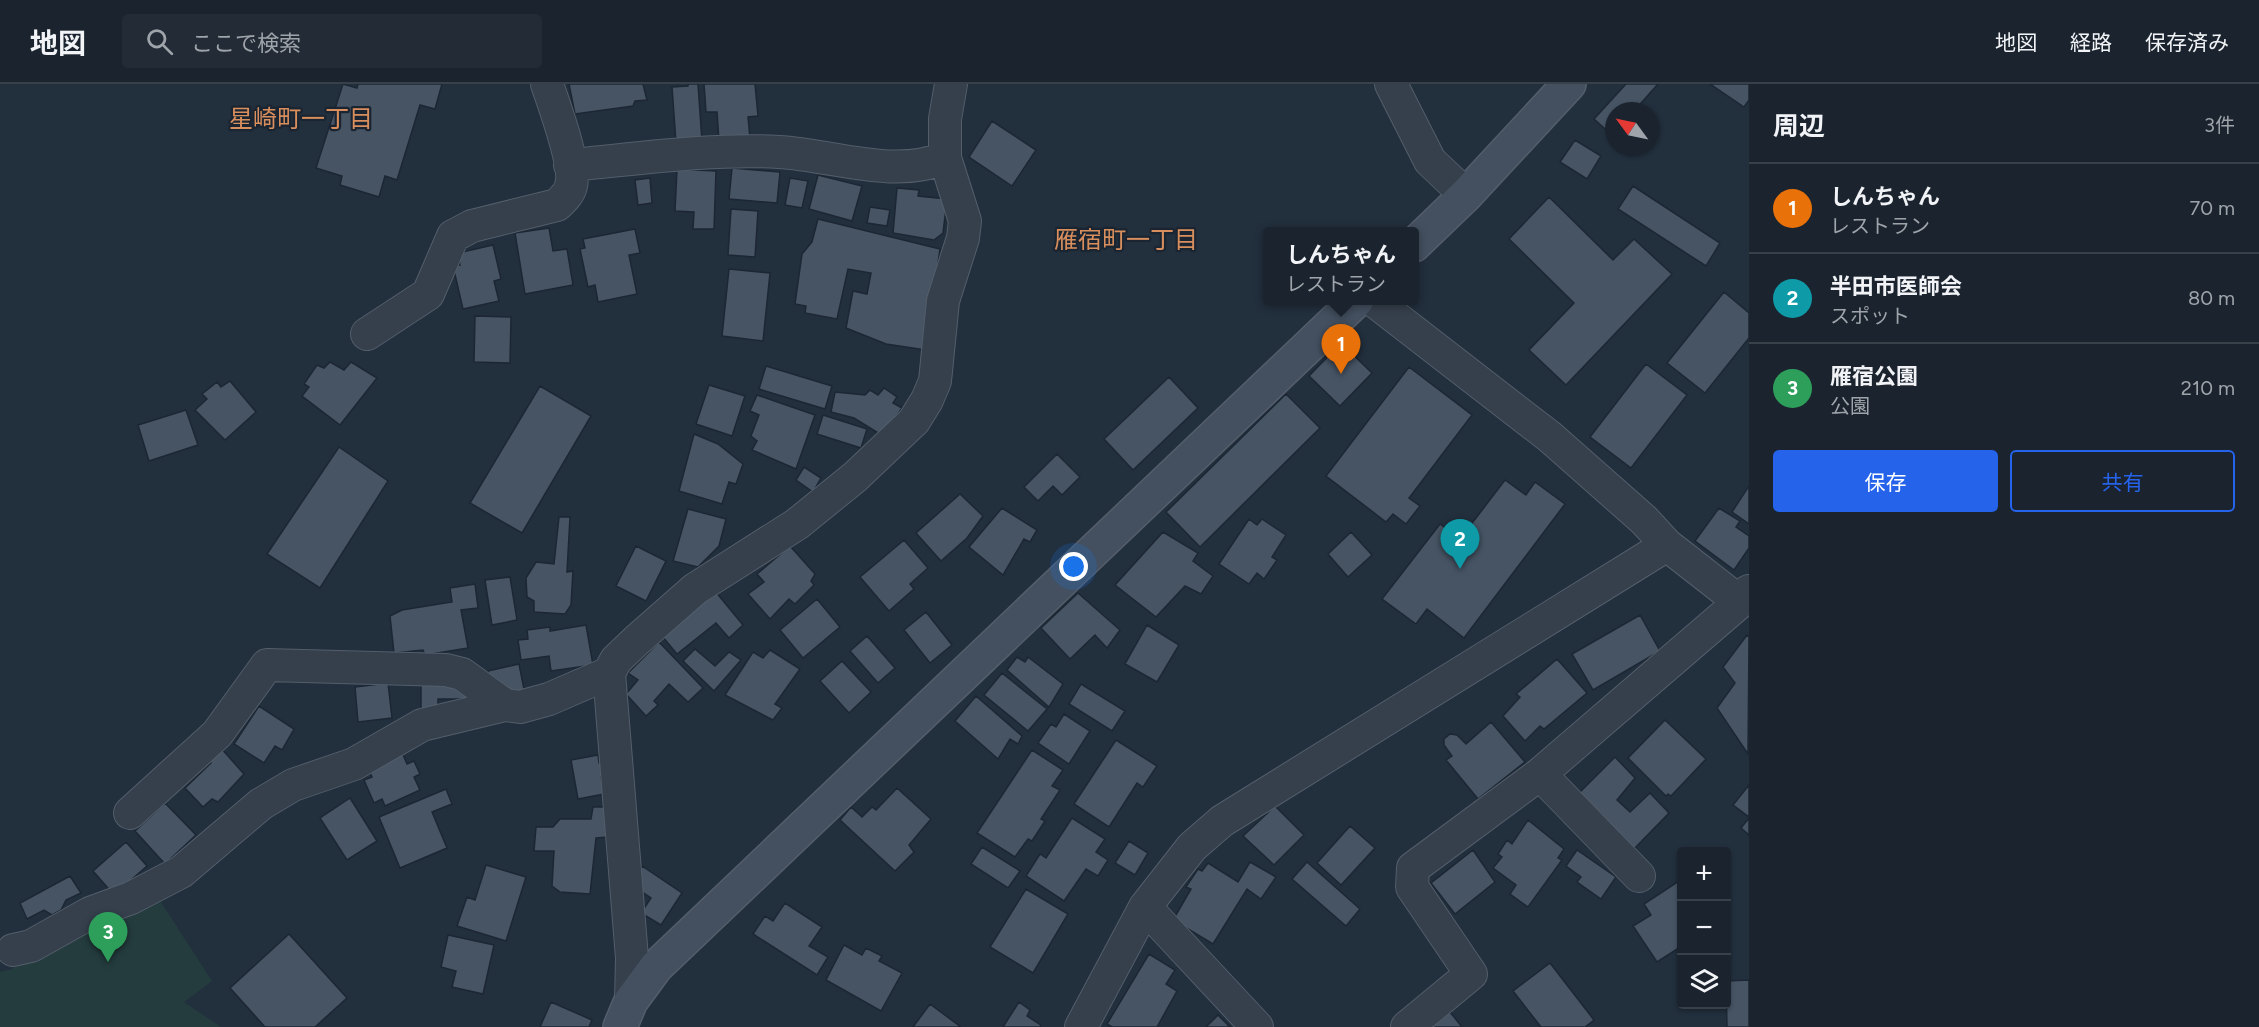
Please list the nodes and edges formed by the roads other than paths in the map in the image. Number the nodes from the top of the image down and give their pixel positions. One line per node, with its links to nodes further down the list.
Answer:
1 (547, 84): 6 (street)
2 (951, 84): 5 (street)
3 (1390, 84): 7 (street)
4 (1569, 84): 7 (street)
5 (945, 158): 6 (street); 14 (street)
6 (570, 165): 11 (street)
7 (1466, 195): 8 (street)
8 (1419, 240)
9 (1352, 305): 21 (street)
10 (1379, 305): 12 (street)
11 (367, 334)
12 (1667, 545): 13 (street); 19 (street)
13 (1745, 597): 16 (street)
14 (609, 673): 15 (street); 21 (street)
15 (505, 705): 17 (street); 20 (street)
16 (1540, 774): 18 (street); 24 (street)
17 (130, 813)
18 (1639, 876)
19 (1144, 907): 22 (street); 23 (street)
20 (13, 950)
21 (626, 1014)
22 (1082, 1027)
23 (1257, 1027)
24 (1407, 1027)

